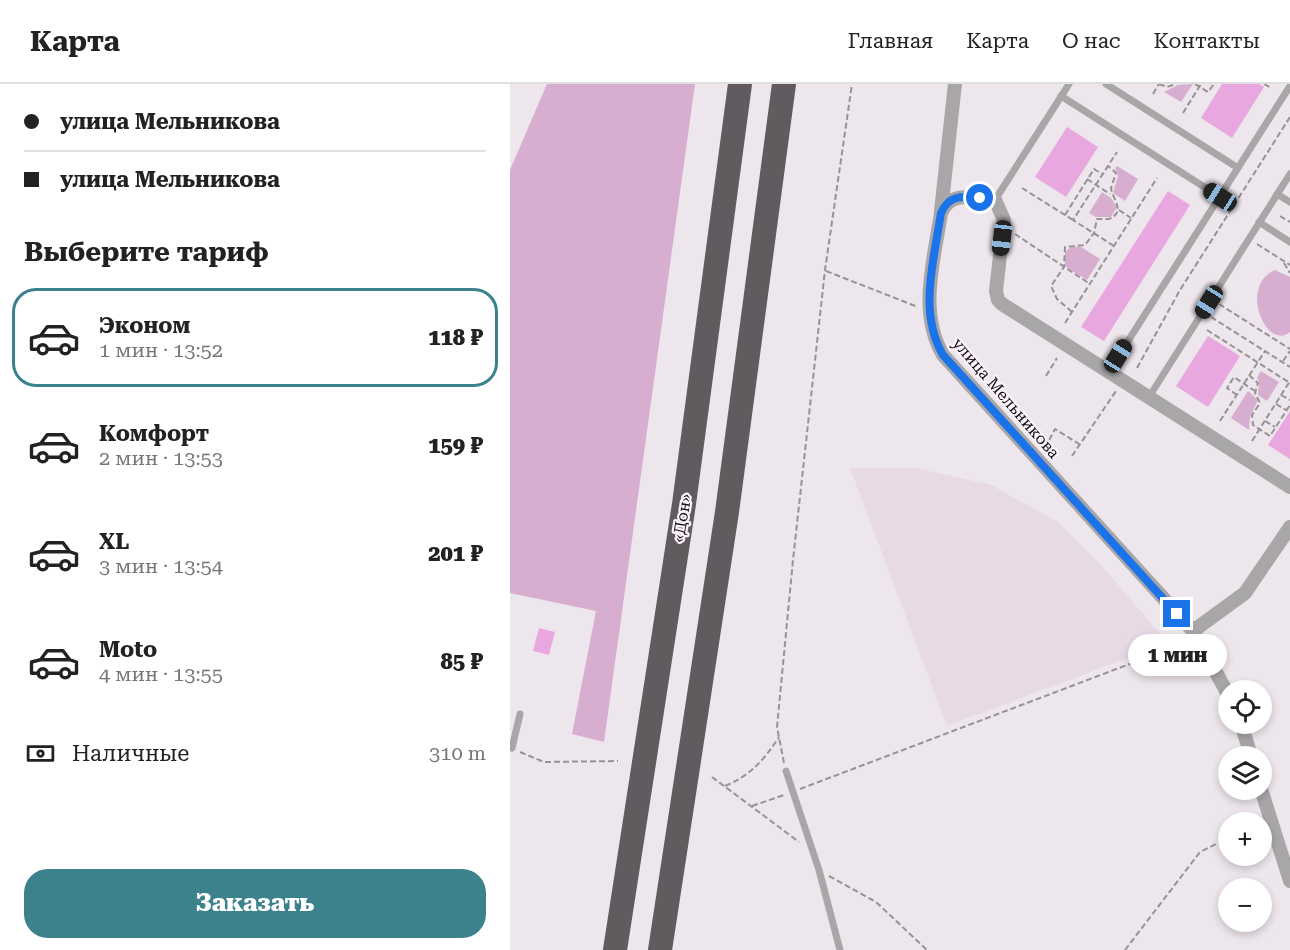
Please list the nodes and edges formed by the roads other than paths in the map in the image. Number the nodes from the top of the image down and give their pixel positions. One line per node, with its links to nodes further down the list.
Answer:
1 (740, 84): 28 (highway, «Дон»)
2 (784, 84): 29 (highway)
3 (955, 84): 14 (street, улица Мельникова)
4 (1069, 84): 7 (lane)
5 (1106, 84): 8 (lane)
6 (1290, 86): 8 (lane)
7 (1061, 96): 11 (lane); 12 (lane)
8 (1238, 168): 11 (lane)
9 (1290, 174): 10 (lane)
10 (1277, 194): 13 (lane); 15 (lane)
11 (1220, 197): 17 (lane)
12 (995, 200): 14 (street); 17 (street)
13 (1290, 202)
14 (941, 213): 21 (street, улица Мельникова)
15 (1259, 222): 16 (lane); 18 (lane)
16 (1290, 242)
17 (1109, 371): 18 (street)
18 (1149, 397): 19 (street)
19 (1290, 487)
20 (1290, 527): 21 (street)
21 (1191, 636): 22 (street, улица Мельникова)
22 (1219, 680)
23 (520, 714): 24 (lane)
24 (511, 747)
25 (786, 771): 30 (lane)
26 (1265, 800): 27 (street)
27 (1290, 880)
28 (615, 950)
29 (660, 950)
30 (840, 950)

